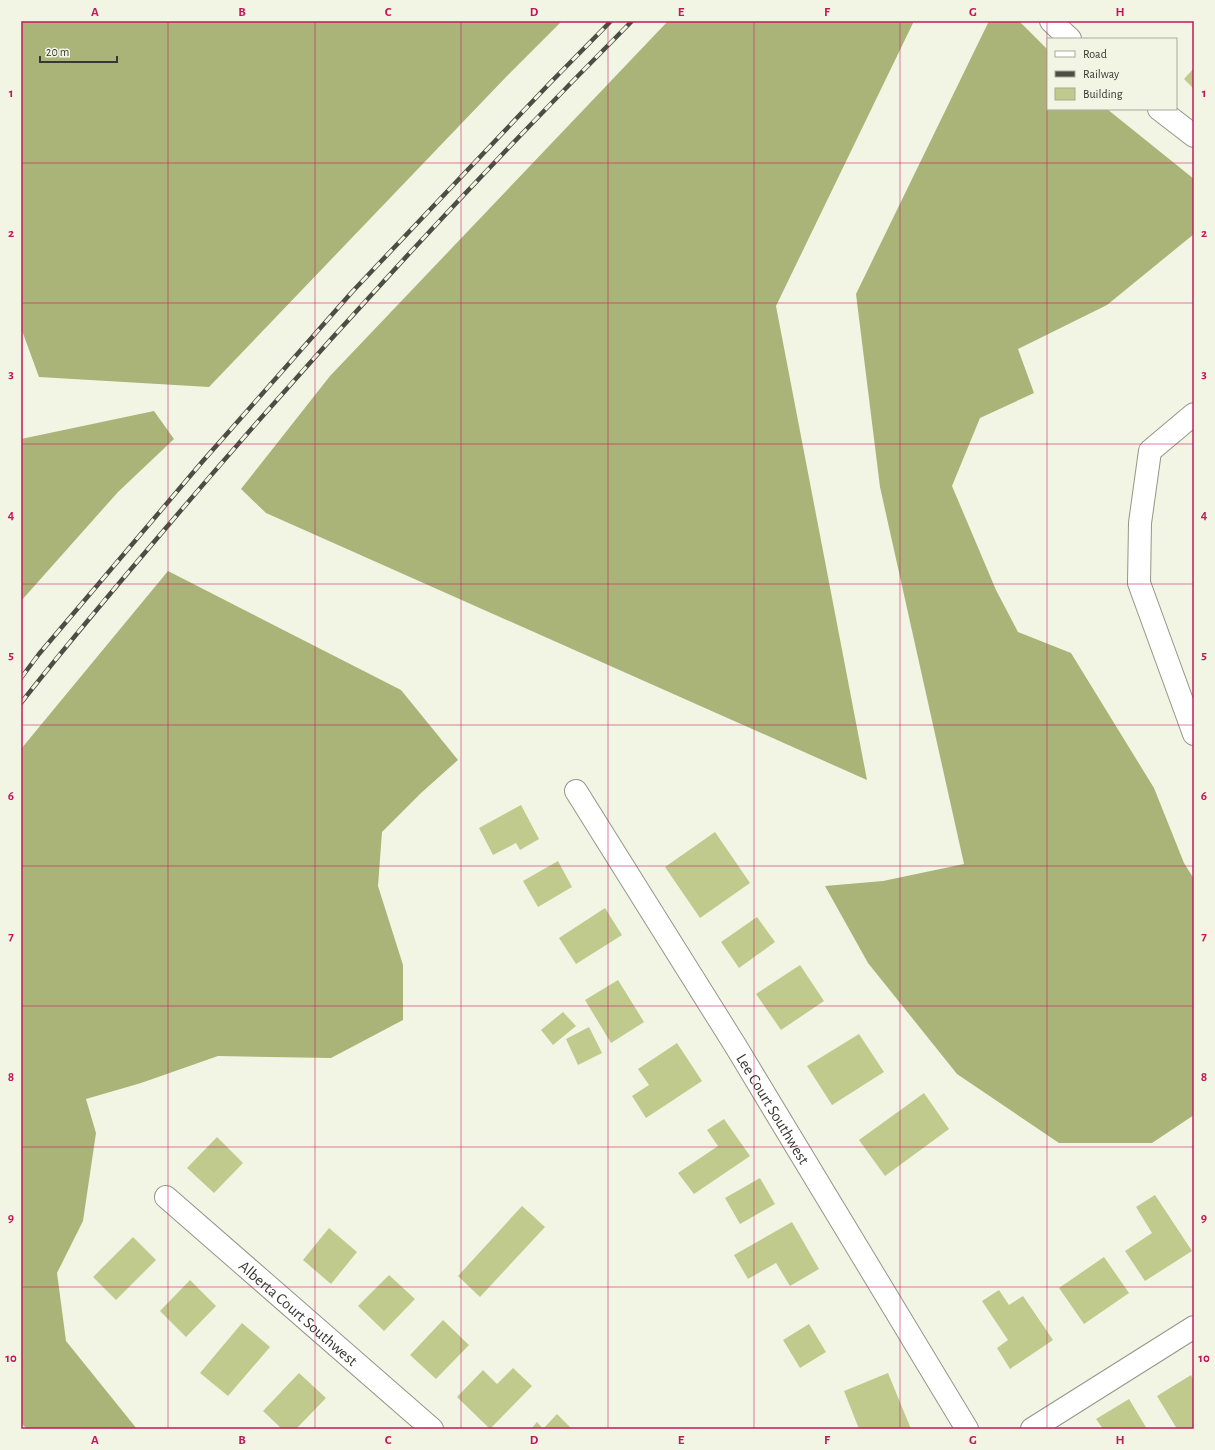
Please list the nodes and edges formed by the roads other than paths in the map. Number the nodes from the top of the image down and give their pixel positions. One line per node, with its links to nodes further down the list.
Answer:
1 (1051, 21): 2 (street)
2 (1069, 38)
3 (1159, 110): 4 (street)
4 (1194, 136)
5 (1194, 414): 6 (street)
6 (1194, 734)
7 (576, 790): 11 (street, Lee Court Southwest)
8 (166, 1197): 10 (street, Alberta Court Southwest)
9 (1194, 1327): 12 (street)
10 (432, 1429)
11 (967, 1429)
12 (1032, 1429)

